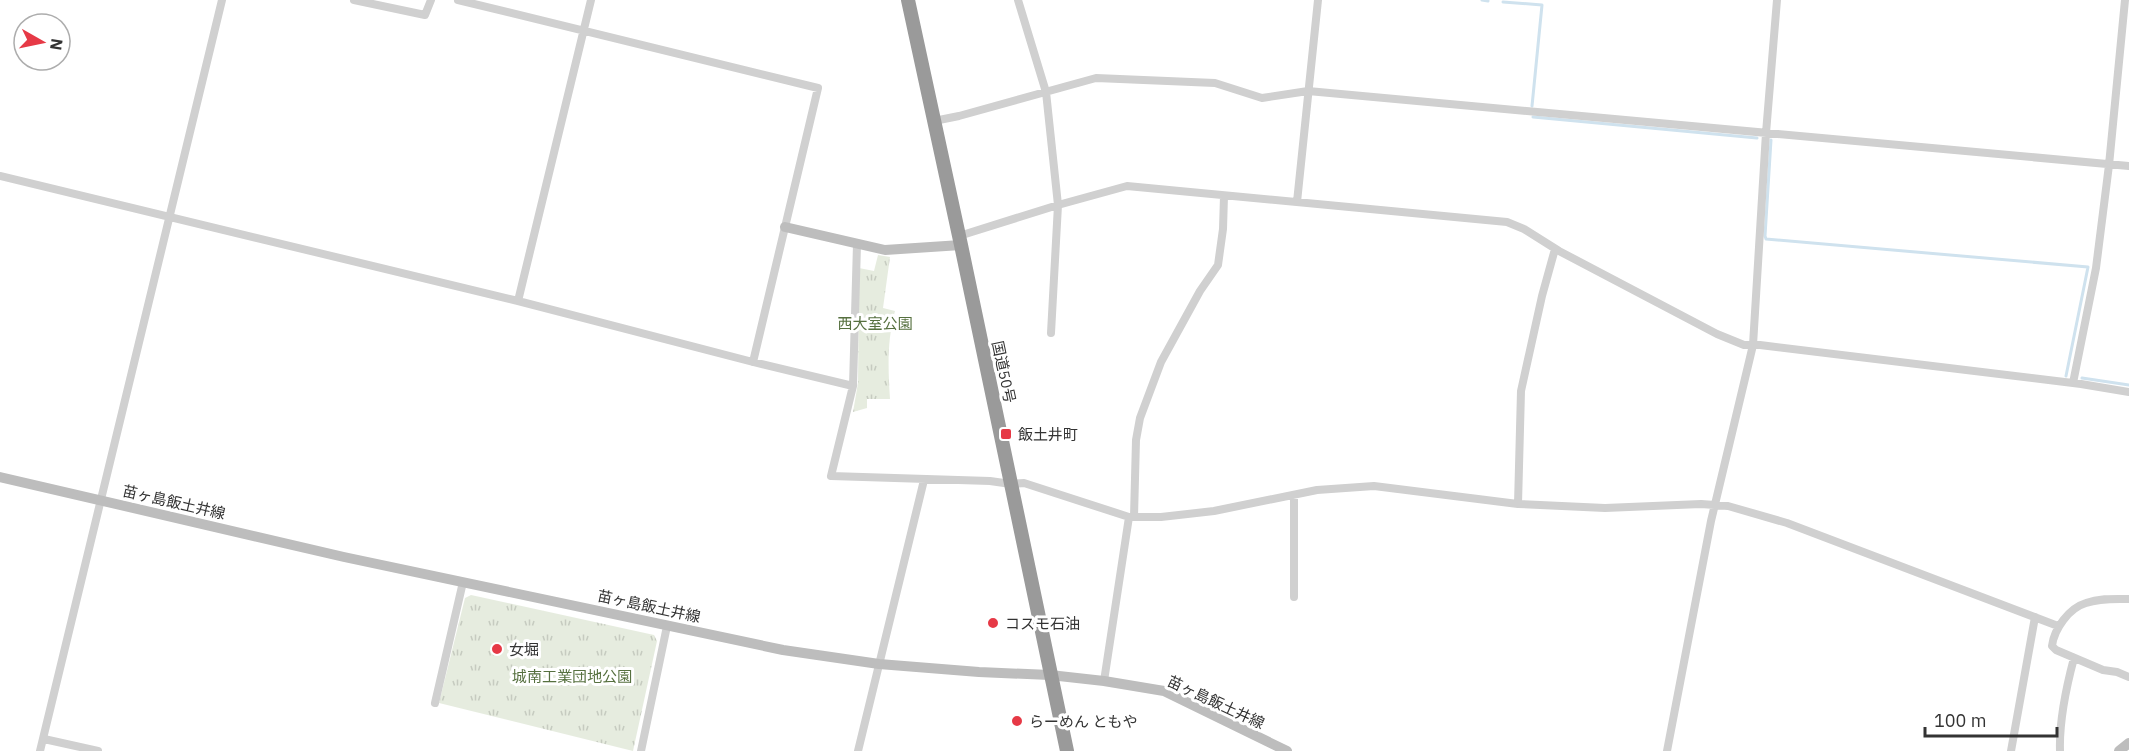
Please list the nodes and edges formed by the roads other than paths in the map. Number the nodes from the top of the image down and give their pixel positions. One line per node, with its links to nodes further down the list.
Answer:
1 (222, 0): 22 (street)
2 (354, 0): 3 (street)
3 (431, 0)
4 (458, 0): 11 (street)
5 (591, 0): 11 (street)
6 (908, 0): 14 (highway, 国道50号)
7 (1018, 0): 13 (street)
8 (1318, 0): 12 (street)
9 (1777, 0): 15 (street)
10 (2125, 0): 16 (street)
11 (585, 32): 23 (street); 27 (street)
12 (1308, 91): 13 (street); 15 (street); 20 (street)
13 (1046, 92): 14 (street); 21 (street)
14 (934, 121): 24 (highway, 国道50号)
15 (1766, 133): 16 (street); 29 (street)
16 (2109, 165): 17 (street); 31 (street)
17 (2129, 166)
18 (0, 176): 22 (street)
19 (1224, 196): 20 (street); 21 (street); 41 (street)
20 (1297, 202): 26 (street)
21 (1058, 205): 24 (street); 28 (street)
22 (169, 218): 27 (street); 38 (street)
23 (785, 227): 25 (main road); 30 (street)
24 (960, 240): 25 (main road); 36 (highway, 国道50号)
25 (857, 244): 32 (street)
26 (1555, 249): 29 (street); 39 (street)
27 (518, 301): 30 (street)
28 (1051, 333)
29 (1753, 345): 31 (street); 40 (street)
30 (753, 362): 32 (street)
31 (2073, 383): 33 (street)
32 (853, 386): 35 (street)
33 (2129, 392)
34 (0, 477): 38 (main road, 苗ヶ島飯土井線)
35 (924, 480): 36 (street); 49 (street)
36 (1011, 484): 41 (street); 50 (highway, 国道50号)
37 (1294, 496): 39 (street); 41 (street); 43 (street)
38 (101, 501): 42 (main road, 苗ヶ島飯土井線); 55 (street)
39 (1518, 504): 40 (street)
40 (1715, 505): 45 (street); 61 (street)
41 (1132, 517): 52 (street)
42 (463, 582): 46 (main road, 苗ヶ島飯土井線); 53 (street)
43 (1294, 597)
44 (2129, 599): 47 (street)
45 (2035, 616): 47 (street); 62 (street)
46 (667, 626): 49 (main road, 苗ヶ島飯土井線); 57 (street)
47 (2058, 626): 48 (street)
48 (2074, 658): 51 (street); 63 (street)
49 (879, 664): 50 (main road, 苗ヶ島飯土井線); 58 (street)
50 (1050, 675): 52 (main road, 苗ヶ島飯土井線); 59 (highway, 国道50号)
51 (2129, 677)
52 (1104, 681): 60 (main road, 苗ヶ島飯土井線)
53 (435, 703)
54 (2129, 743): 64 (main road)
55 (42, 745): 56 (street)
56 (98, 751)
57 (641, 751)
58 (858, 751)
59 (1067, 751)
60 (1287, 751)
61 (1667, 751)
62 (2011, 751)
63 (2060, 751)
64 (2119, 751)

